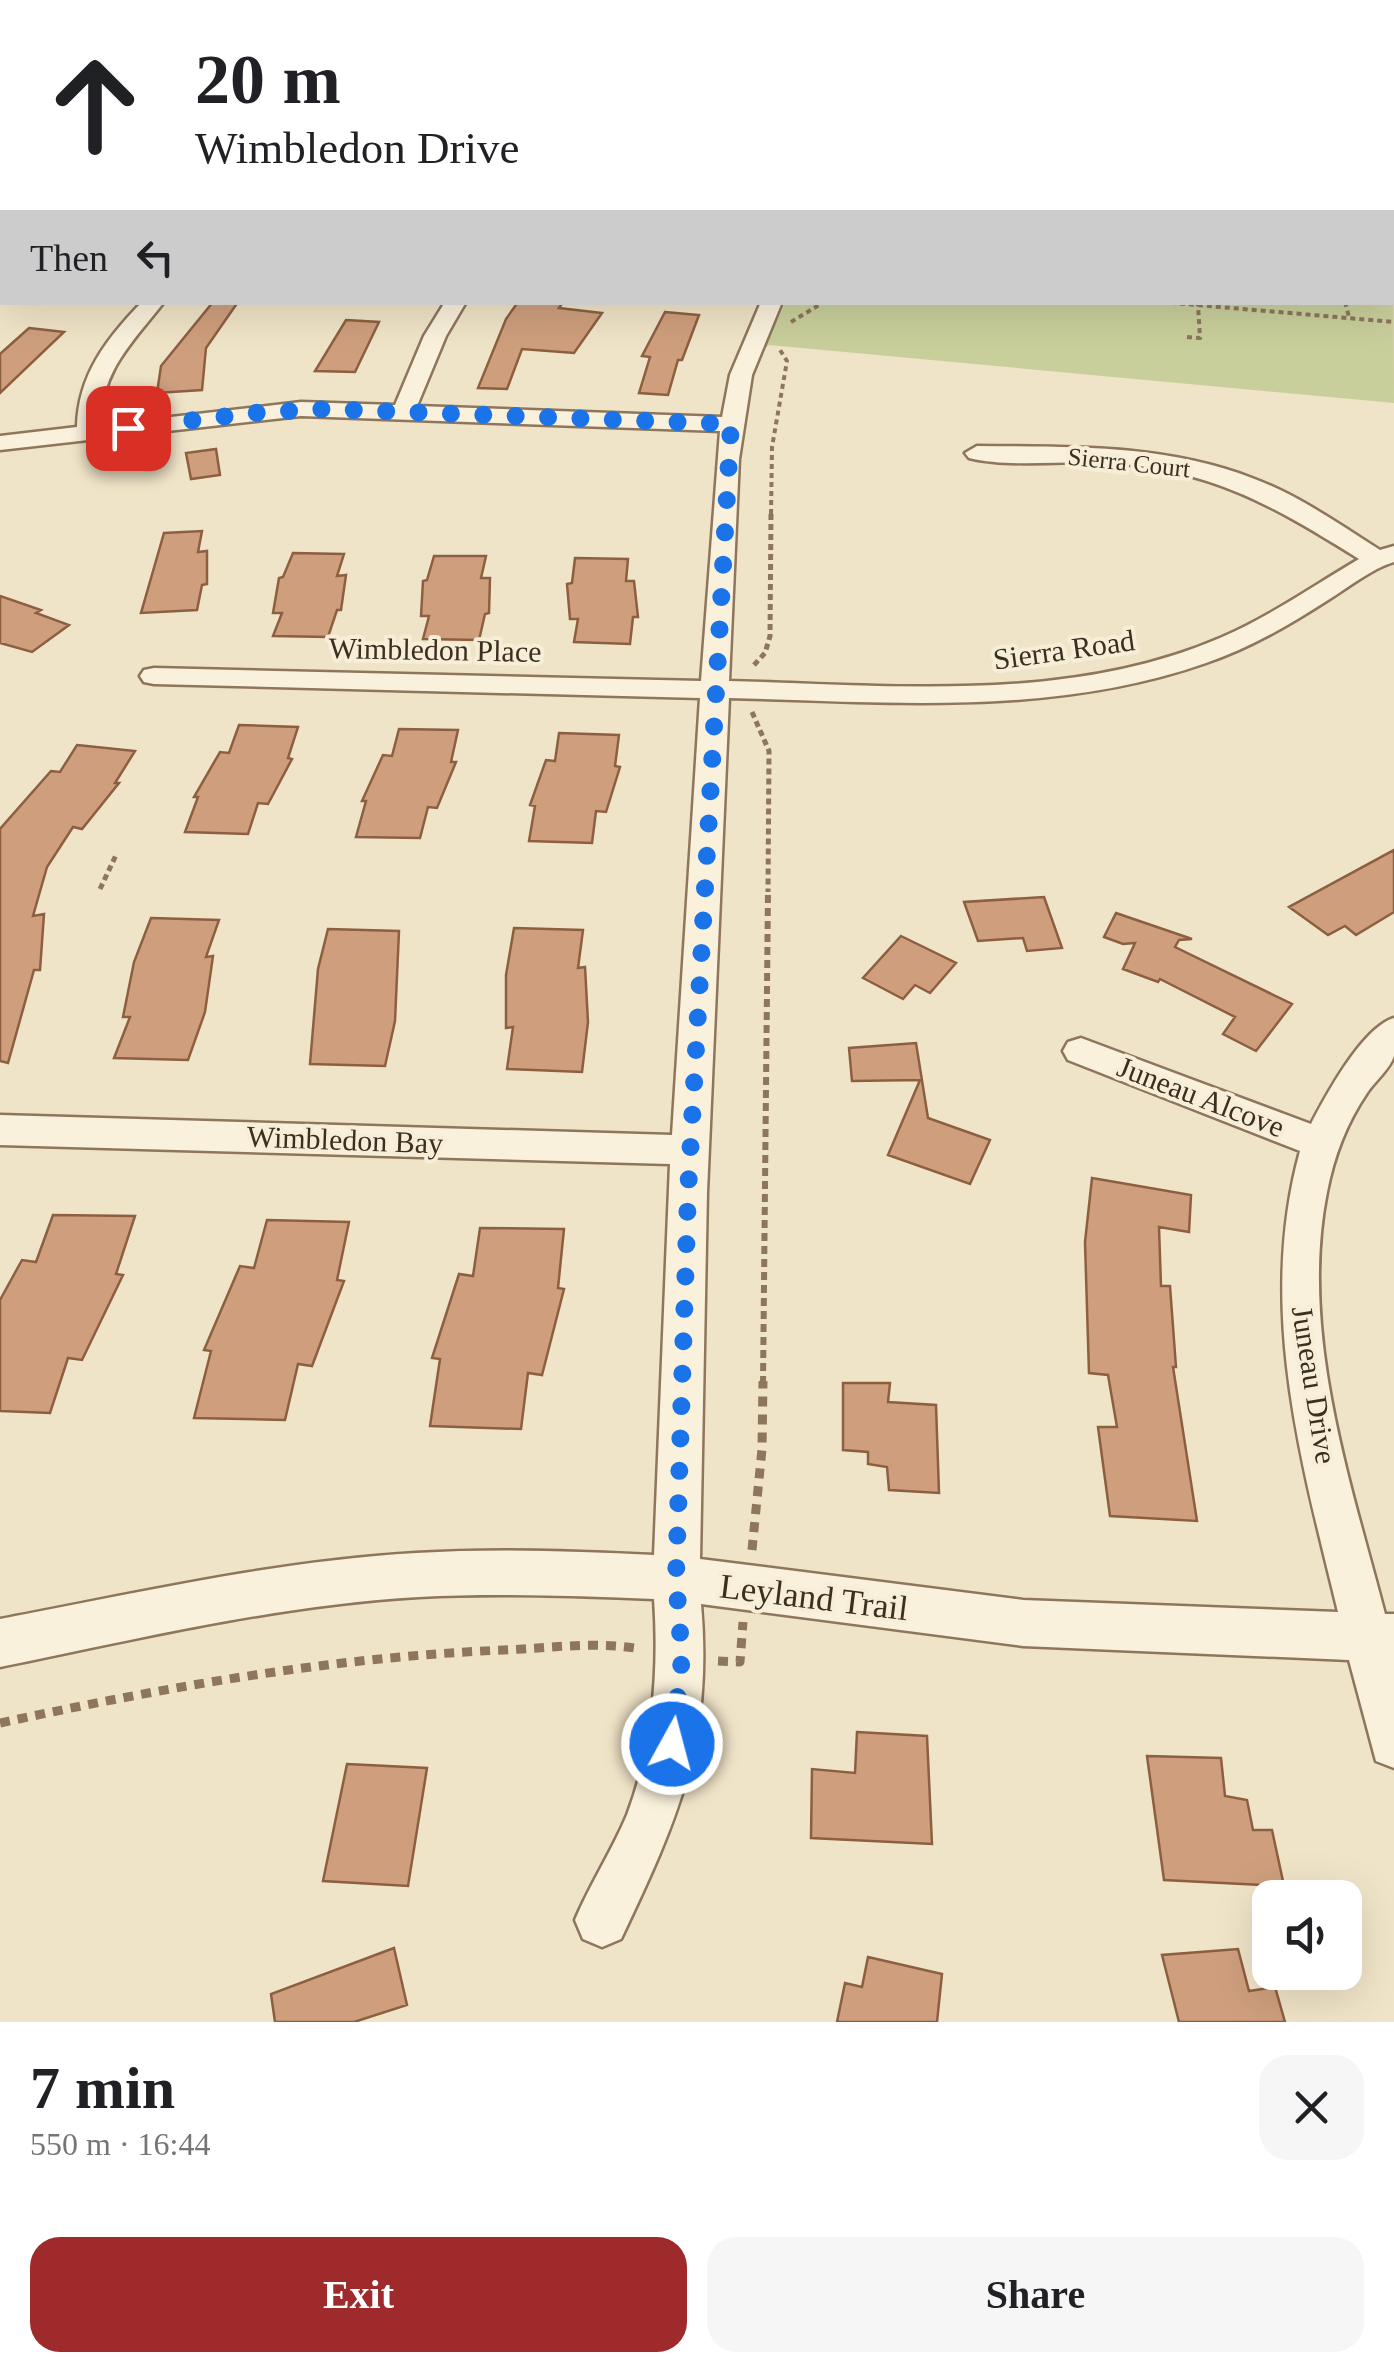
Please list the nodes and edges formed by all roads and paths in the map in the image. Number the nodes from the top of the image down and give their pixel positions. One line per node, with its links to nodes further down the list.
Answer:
1 (151, 305): 12 (street)
2 (454, 305): 10 (street)
3 (819, 305): 7 (path)
4 (1198, 305): 6 (path); 9 (path)
5 (1346, 305): 6 (path)
6 (1349, 318): 8 (path)
7 (780, 322): 11 (street); 18 (path)
8 (1394, 322)
9 (1186, 338)
10 (404, 411): 11 (street); 12 (street)
11 (731, 424): 17 (street)
12 (89, 434): 13 (street)
13 (0, 443)
14 (977, 452): 15 (street, Sierra Court)
15 (1386, 557): 18 (street, Sierra Road)
16 (154, 676): 17 (street, Wimbledon Place)
17 (715, 689): 18 (street, Sierra Road); 25 (street)
18 (752, 690): 27 (path)
19 (116, 853): 20 (path)
20 (100, 889)
21 (1394, 1031): 24 (street, Juneau Drive)
22 (1081, 1051): 24 (street, Juneau Alcove)
23 (0, 1130): 25 (street, Wimbledon Bay)
24 (1321, 1144): 28 (street, Juneau Drive)
25 (690, 1150): 26 (street)
26 (676, 1578): 27 (street, Leyland Trail); 29 (street, Leyland Trail); 30 (street)
27 (746, 1589): 28 (street, Leyland Trail); 30 (path)
28 (1381, 1638): 32 (street, Juneau Drive)
29 (0, 1642)
30 (682, 1658): 31 (path); 33 (street)
31 (0, 1723)
32 (1394, 1743)
33 (602, 1920)

